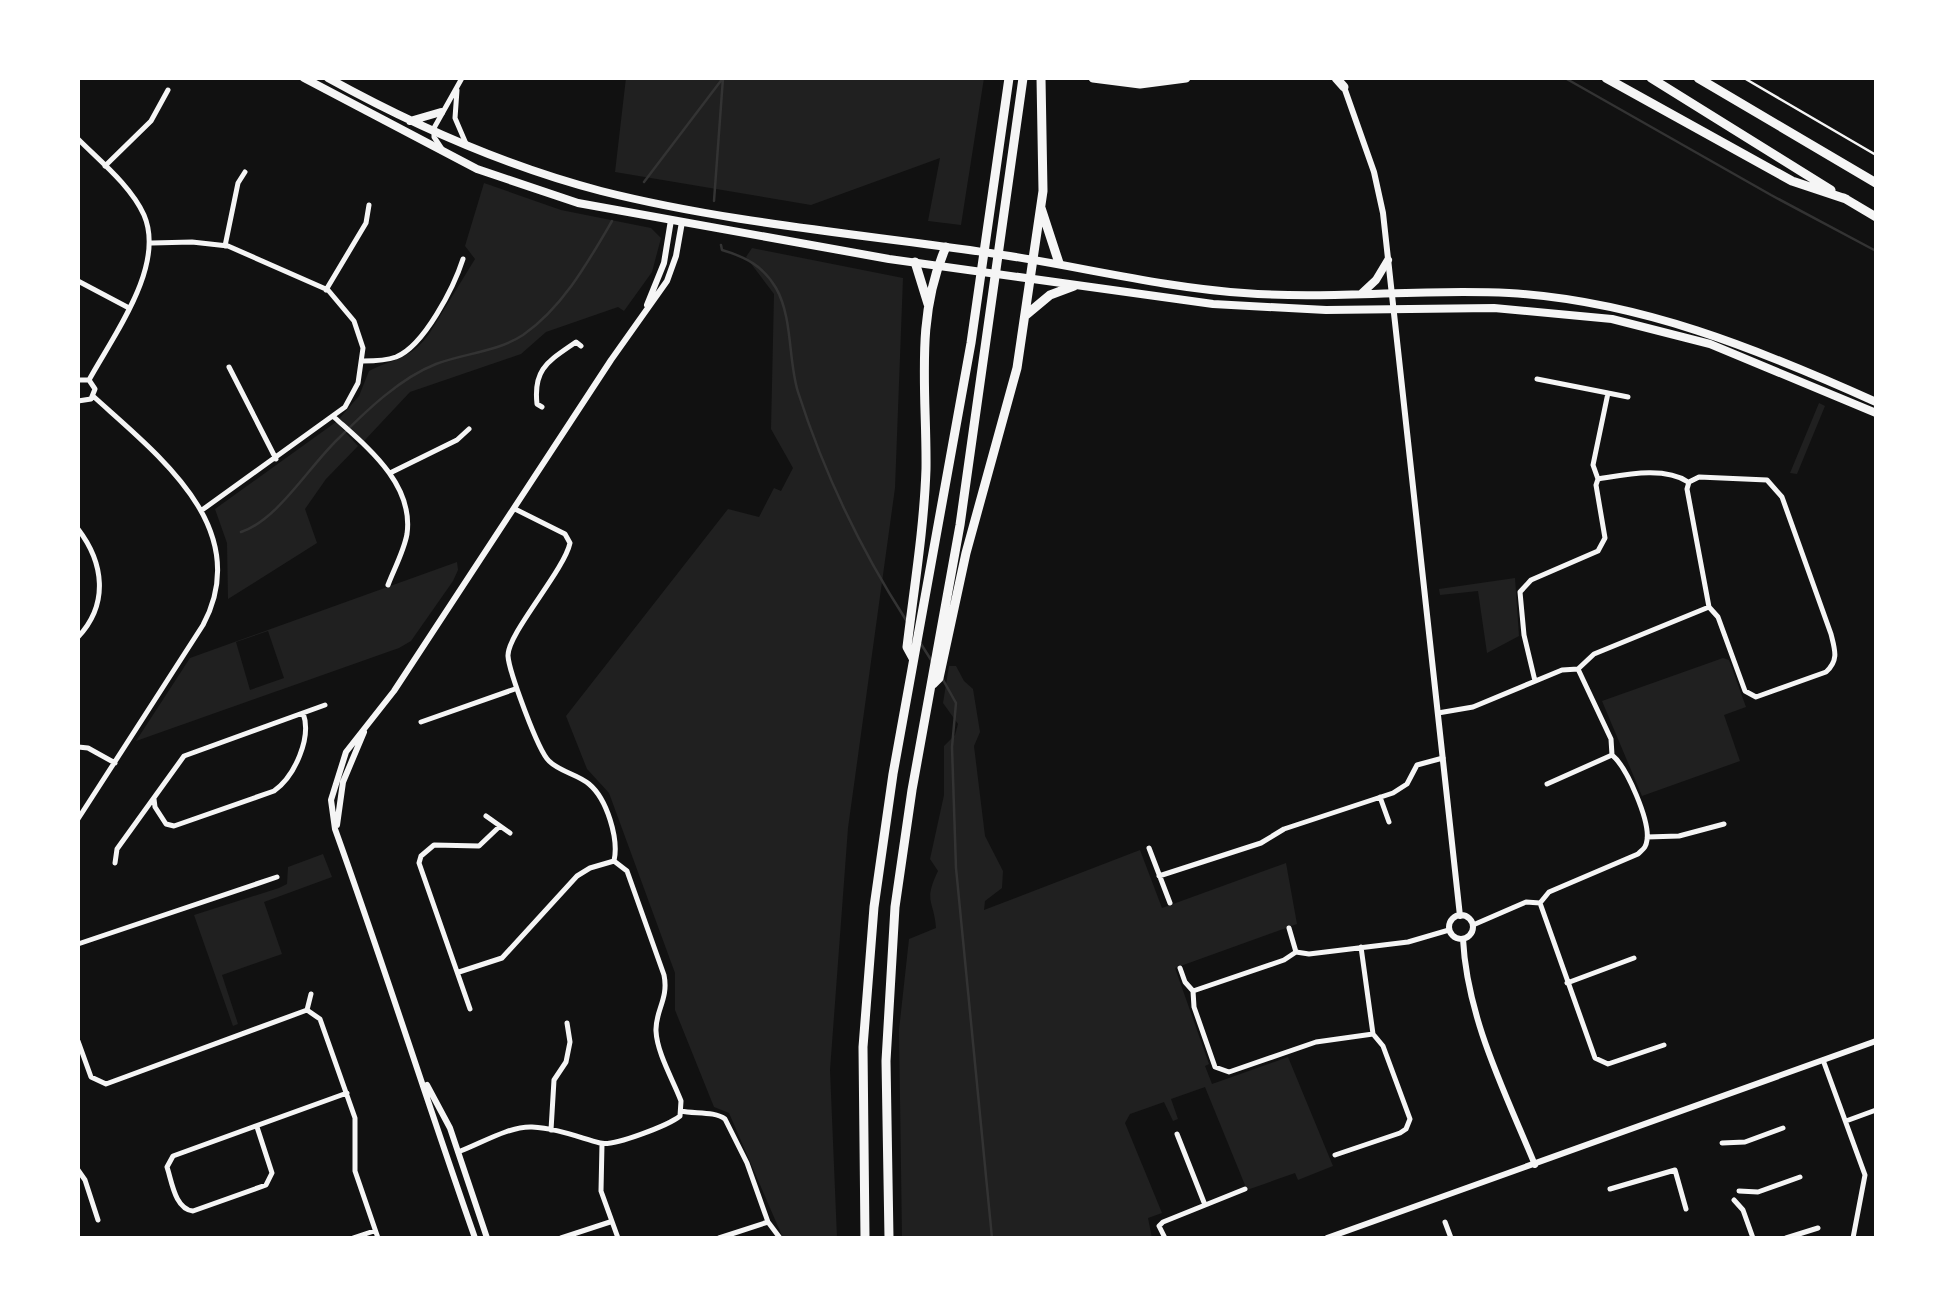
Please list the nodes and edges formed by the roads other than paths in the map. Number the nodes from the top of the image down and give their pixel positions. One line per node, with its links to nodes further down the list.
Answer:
1 (304, 78): 21 (main road)
2 (328, 78): 17 (main road)
3 (462, 78): 14 (street)
4 (1008, 78): 78 (highway)
5 (1023, 78): 80 (highway)
6 (1041, 78): 29 (highway)
7 (1093, 78): 8 (highway)
8 (1186, 78)
9 (1606, 78): 26 (highway)
10 (1651, 78): 26 (highway)
11 (1702, 78): 25 (highway)
12 (1744, 78): 22 (lane)
13 (1341, 81): 39 (street)
14 (458, 87): 16 (street); 20 (street)
15 (168, 90): 23 (street)
16 (442, 112): 17 (main road); 18 (street)
17 (410, 121): 18 (main road)
18 (433, 132): 20 (main road); 21 (street)
19 (78, 139): 23 (street)
20 (468, 146): 28 (main road)
21 (446, 155): 31 (main road)
22 (1876, 155)
23 (105, 166): 34 (street)
24 (245, 172): 35 (street)
25 (1876, 184)
26 (1846, 199): 30 (highway)
27 (369, 205): 46 (street)
28 (679, 208): 31 (main road); 36 (main road)
29 (1041, 208): 38 (highway); 41 (highway)
30 (1876, 217)
31 (677, 222): 32 (main road); 33 (street); 51 (street)
32 (702, 226): 33 (street); 40 (main road)
33 (680, 237): 51 (street)
34 (152, 244): 35 (street); 50 (street)
35 (225, 246): 46 (street)
36 (946, 246): 38 (main road); 42 (highway)
37 (463, 259): 55 (street)
38 (1033, 259): 41 (main road); 43 (highway)
39 (1388, 260): 47 (main road); 48 (street)
40 (915, 262): 42 (main road); 49 (highway)
41 (1059, 263): 47 (main road)
42 (938, 266): 43 (main road); 49 (highway)
43 (1030, 279): 45 (main road); 53 (highway)
44 (78, 282): 50 (street)
45 (1074, 286): 52 (main road); 53 (highway)
46 (326, 290): 55 (street)
47 (1360, 294): 48 (main road)
48 (1392, 294): 52 (street); 64 (main road)
49 (929, 306): 78 (highway)
50 (129, 308): 59 (street)
51 (646, 308): 74 (street)
52 (1393, 309): 66 (main road); 86 (street)
53 (1025, 316): 80 (highway)
54 (581, 346): 65 (street)
55 (364, 361): 67 (street)
56 (230, 368): 69 (street)
57 (1537, 378): 60 (street)
58 (78, 380): 59 (street)
59 (88, 380): 61 (street)
60 (1608, 393): 62 (street); 71 (street)
61 (93, 396): 63 (street); 73 (street)
62 (1628, 397)
63 (78, 401)
64 (1876, 402)
65 (542, 407)
66 (1876, 413)
67 (334, 417): 69 (street); 70 (street)
68 (468, 430): 70 (street)
69 (276, 459): 73 (street)
70 (390, 474): 76 (street)
71 (1598, 479): 72 (street); 82 (street)
72 (1689, 482): 77 (street); 77 (street)
73 (202, 510): 91 (street)
74 (515, 510): 83 (street); 131 (street)
75 (78, 529): 79 (street)
76 (388, 585)
77 (1709, 608): 81 (street)
78 (915, 619): 168 (highway)
79 (78, 637)
80 (943, 645): 169 (highway)
81 (1578, 669): 82 (street); 89 (street)
82 (1534, 681): 86 (street)
83 (515, 689): 87 (street); 103 (street)
84 (324, 706): 85 (street)
85 (303, 713): 93 (street); 93 (street)
86 (1438, 713): 90 (street)
87 (421, 722)
88 (78, 747): 91 (street)
89 (1612, 755): 92 (street); 101 (street)
90 (1443, 758): 94 (street); 109 (street)
91 (114, 763): 96 (street)
92 (1547, 784)
93 (154, 796): 104 (street)
94 (1380, 797): 97 (street); 105 (street)
95 (486, 816): 99 (street)
96 (78, 819)
97 (1389, 822)
98 (1724, 824): 101 (street)
99 (500, 826): 100 (street); 119 (street)
100 (510, 833)
101 (1647, 837): 107 (street)
102 (1149, 848): 105 (street)
103 (614, 861): 119 (street); 134 (street)
104 (114, 863)
105 (1160, 876): 108 (street)
106 (277, 877): 114 (street)
107 (1540, 903): 110 (street); 120 (street)
108 (1170, 904)
109 (1460, 916): 110 (street); 112 (street)
110 (1472, 925): 113 (street)
111 (1289, 928): 116 (street)
112 (1449, 930): 113 (street); 115 (street)
113 (1463, 939): 145 (street)
114 (78, 944)
115 (1361, 948): 116 (street); 126 (street)
116 (1296, 952): 121 (street)
117 (1634, 958): 120 (street)
118 (1180, 968): 121 (street)
119 (457, 972): 123 (street)
120 (1567, 983): 129 (street)
121 (1193, 991): 126 (street)
122 (311, 994): 124 (street)
123 (470, 1009)
124 (307, 1010): 127 (street); 132 (street)
125 (567, 1024): 138 (street)
126 (1372, 1034): 143 (street)
127 (78, 1041)
128 (1876, 1041): 130 (street)
129 (1664, 1045)
130 (1823, 1060): 135 (street); 145 (street)
131 (422, 1076): 142 (street); 144 (street)
132 (347, 1093): 136 (street); 159 (street)
133 (1876, 1110): 135 (street)
134 (680, 1111): 141 (street); 156 (street)
135 (1846, 1121): 175 (street)
136 (257, 1127): 136 (street)
137 (1783, 1128): 140 (street)
138 (550, 1130): 141 (street); 142 (street)
139 (1178, 1134): 152 (street)
140 (1722, 1143)
141 (602, 1144): 155 (street)
142 (458, 1152): 144 (street); 163 (street)
143 (1336, 1155)
144 (445, 1157): 162 (street)
145 (1536, 1166): 171 (street)
146 (78, 1170): 154 (street)
147 (1800, 1178): 150 (street)
148 (1245, 1189): 152 (street)
149 (1610, 1189): 153 (street)
150 (1739, 1190)
151 (1734, 1200): 173 (street)
152 (1206, 1205): 170 (street)
153 (1686, 1208)
154 (98, 1220)
155 (611, 1222): 164 (street); 165 (street)
156 (768, 1222): 166 (street); 167 (street)
157 (1445, 1222): 172 (street)
158 (1818, 1228): 160 (street)
159 (376, 1235): 161 (street)
160 (1810, 1235): 174 (street)
161 (353, 1238)
162 (474, 1238)
163 (487, 1238)
164 (561, 1238)
165 (618, 1238)
166 (719, 1238)
167 (780, 1238)
168 (866, 1238)
169 (889, 1238)
170 (1164, 1238)
171 (1327, 1238)
172 (1450, 1238)
173 (1753, 1238)
174 (1786, 1238)
175 (1853, 1238)

